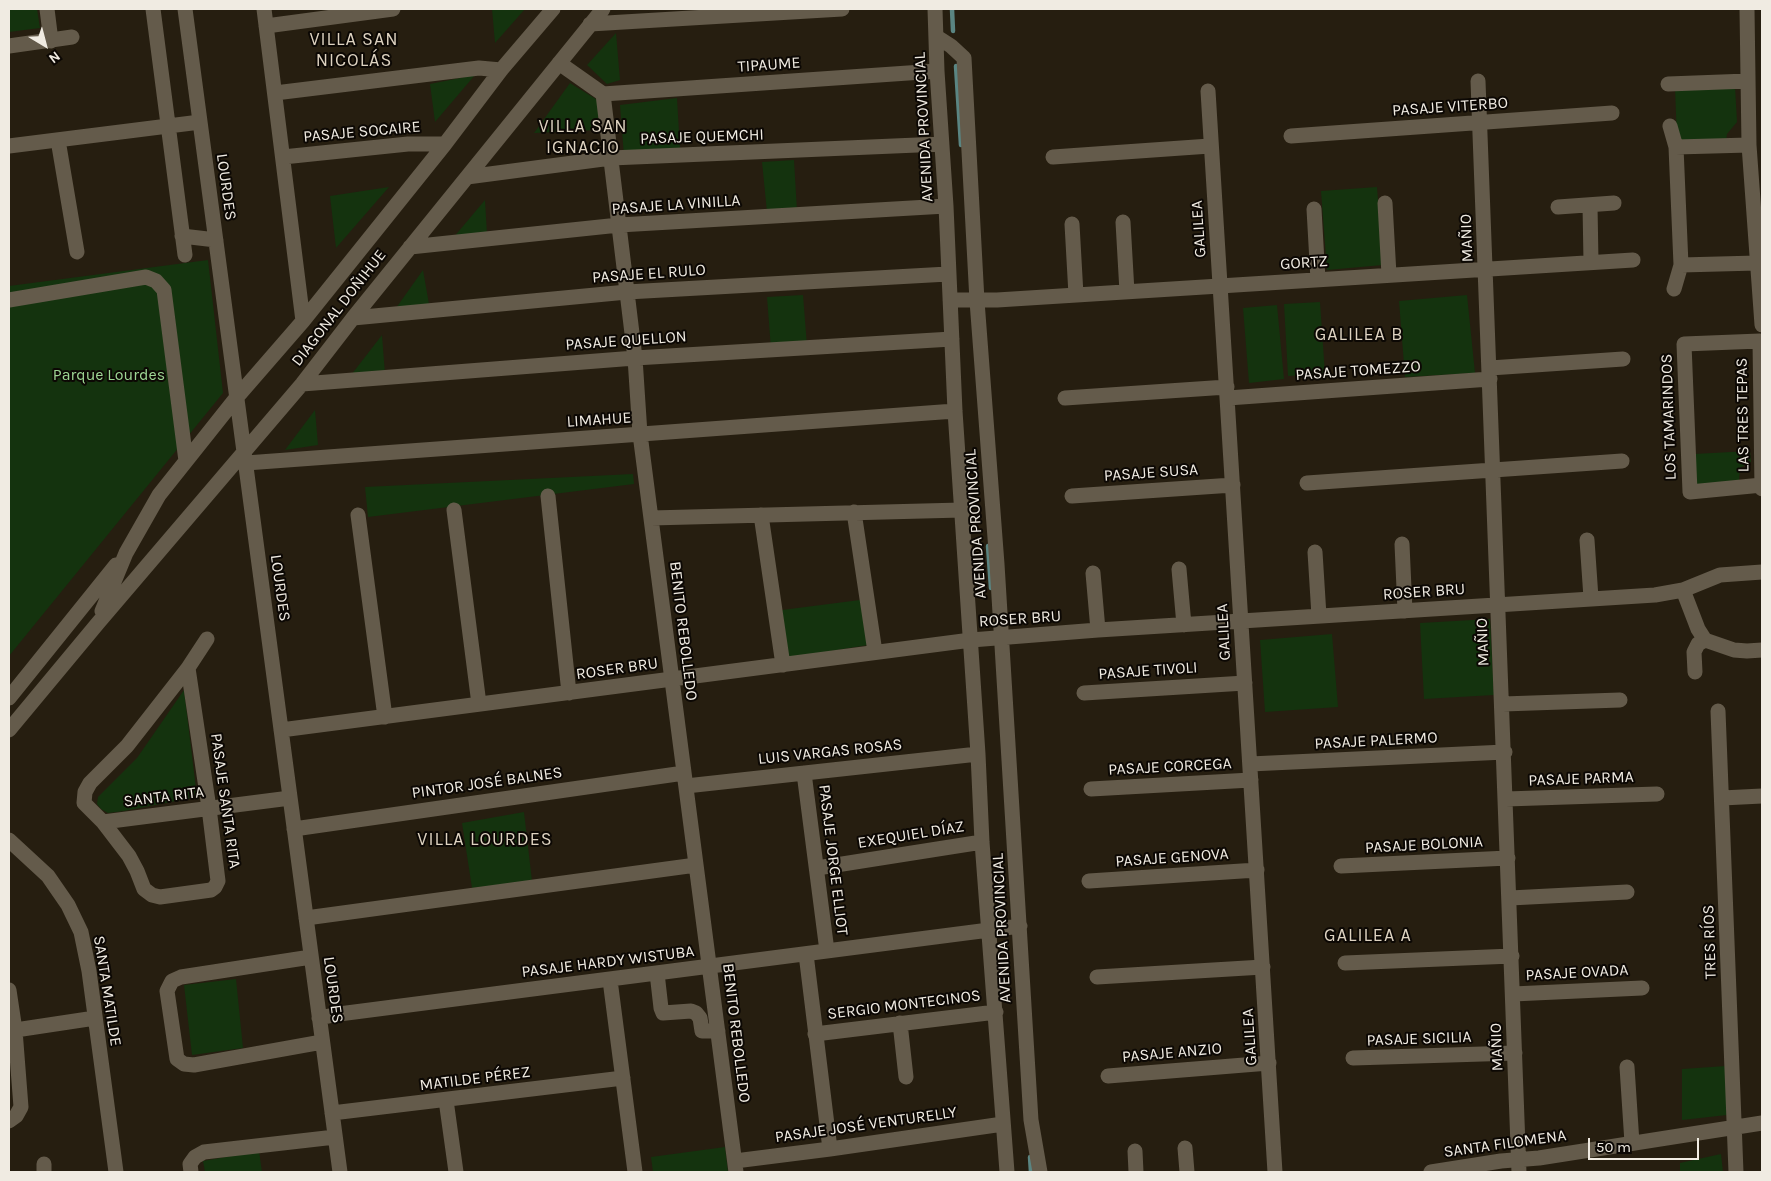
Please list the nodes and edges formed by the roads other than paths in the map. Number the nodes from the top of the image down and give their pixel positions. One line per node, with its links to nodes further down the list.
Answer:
1 (47, 9): 15 (street)
2 (153, 9): 29 (street)
3 (185, 9): 27 (street, LOURDES)
4 (264, 9): 12 (street)
5 (393, 9): 12 (street)
6 (553, 9): 18 (street, DIAGONAL DOÑIHUE)
7 (603, 9): 11 (street, DIAGONAL DOÑIHUE)
8 (842, 9): 11 (street)
9 (935, 9): 14 (street, AVENIDA PROVINCIAL)
10 (1747, 9): 21 (street)
11 (590, 24): 17 (street, DIAGONAL DOÑIHUE)
12 (266, 26): 24 (street)
13 (72, 37): 15 (street)
14 (937, 37): 19 (street, AVENIDA PROVINCIAL); 72 (street, AVENIDA PROVINCIAL)
15 (51, 40): 16 (street)
16 (9, 46)
17 (559, 63): 25 (street); 42 (street, DIAGONAL DOÑIHUE)
18 (501, 70): 24 (street); 33 (street, DIAGONAL DOÑIHUE)
19 (937, 71): 25 (street, TIPAUME); 34 (street, AVENIDA PROVINCIAL)
20 (1478, 81): 28 (street, MAÑIO)
21 (1748, 81): 22 (street); 35 (street)
22 (1668, 84)
23 (1208, 91): 37 (street, GALILEA)
24 (275, 92): 39 (street)
25 (603, 94): 41 (street, BENITO REBOLLEDO)
26 (1612, 112): 28 (street, PASAJE VITERBO)
27 (200, 122): 29 (street); 53 (street, LOURDES)
28 (1480, 122): 31 (street, PASAJE VITERBO); 61 (street, MAÑIO)
29 (168, 125): 32 (street); 52 (street)
30 (1670, 126): 38 (street)
31 (1291, 136)
32 (58, 140): 36 (street); 55 (street)
33 (445, 144): 39 (street, PASAJE SOCAIRE); 74 (street, DIAGONAL DOÑIHUE)
34 (941, 144): 41 (street, PASAJE QUEMCHI); 46 (street, AVENIDA PROVINCIAL)
35 (1750, 145): 38 (street); 59 (street)
36 (9, 146)
37 (1210, 146): 40 (street); 65 (street, GALILEA)
38 (1676, 147): 60 (street)
39 (283, 157): 74 (street)
40 (1053, 157)
41 (611, 158): 42 (street, PASAJE QUEMCHI); 51 (street, BENITO REBOLLEDO)
42 (467, 177): 54 (street, DIAGONAL DOÑIHUE)
43 (1385, 203): 63 (street)
44 (1614, 203): 45 (street)
45 (1590, 204): 47 (street); 58 (street)
46 (946, 206): 51 (street, PASAJE LA VINILLA); 62 (street, AVENIDA PROVINCIAL)
47 (1558, 207)
48 (1314, 209): 64 (street)
49 (1123, 222): 68 (street)
50 (1072, 224): 69 (street)
51 (619, 225): 54 (street, PASAJE LA VINILLA); 67 (street, BENITO REBOLLEDO)
52 (182, 236): 53 (street); 56 (street)
53 (216, 240): 83 (street, LOURDES)
54 (410, 247): 73 (street, DIAGONAL DOÑIHUE)
55 (77, 252)
56 (185, 255)
57 (1633, 260): 58 (street, GORTZ)
58 (1591, 262): 61 (street, GORTZ)
59 (1757, 263): 60 (street); 75 (street)
60 (1681, 265): 66 (street)
61 (1486, 269): 63 (street, GORTZ); 80 (street, MAÑIO)
62 (948, 274): 67 (street, PASAJE EL RULO); 71 (street, AVENIDA PROVINCIAL)
63 (1389, 275): 64 (street, GORTZ)
64 (1318, 280): 65 (street, GORTZ)
65 (1220, 286): 68 (street, GORTZ); 82 (street, GALILEA)
66 (1674, 289)
67 (627, 292): 73 (street, PASAJE EL RULO); 78 (street, BENITO REBOLLEDO)
68 (1127, 292): 69 (street, GORTZ)
69 (1076, 295): 72 (street, GORTZ)
70 (9, 300): 88 (street)
71 (950, 300): 72 (street, GORTZ); 76 (street, AVENIDA PROVINCIAL)
72 (977, 301): 119 (street, AVENIDA PROVINCIAL)
73 (353, 318): 81 (street, DIAGONAL DOÑIHUE)
74 (303, 320): 83 (street, DIAGONAL DOÑIHUE)
75 (1762, 325)
76 (952, 338): 78 (street, PASAJE QUELLON); 85 (street, AVENIDA PROVINCIAL)
77 (1760, 341): 93 (street, LAS TRES TEPAS); 93 (street, LOS TAMARINDOS)
78 (635, 358): 81 (street, PASAJE QUELLON); 86 (street, BENITO REBOLLEDO)
79 (1623, 359): 80 (street, PASAJE TOMEZZO)
80 (1490, 373): 82 (street, PASAJE TOMEZZO); 90 (street, MAÑIO)
81 (302, 384): 87 (street, DIAGONAL DOÑIHUE)
82 (1227, 392): 84 (street, PASAJE TOMEZZO); 92 (street, GALILEA)
83 (237, 397): 87 (street, LOURDES); 88 (street, DIAGONAL DOÑIHUE)
84 (1065, 398)
85 (955, 411): 86 (street, LIMAHUE); 98 (street, AVENIDA PROVINCIAL)
86 (640, 434): 87 (street, LIMAHUE); 102 (street, BENITO REBOLLEDO)
87 (245, 457): 116 (street, DIAGONAL DOÑIHUE); 139 (street, LOURDES)
88 (186, 461): 106 (street, DIAGONAL DOÑIHUE)
89 (1622, 461): 90 (street)
90 (1494, 470): 91 (street); 112 (street, MAÑIO)
91 (1307, 483)
92 (1233, 485): 96 (street, PASAJE SUSA); 115 (street, GALILEA)
93 (1762, 485): 94 (street, LAS TRES TEPAS)
94 (1762, 489)
95 (548, 496): 130 (street)
96 (1072, 496)
97 (454, 510): 134 (street)
98 (962, 510): 99 (street); 121 (street, AVENIDA PROVINCIAL)
99 (854, 512): 101 (street); 124 (street)
100 (358, 515): 137 (street)
101 (761, 515): 102 (street); 125 (street)
102 (651, 518): 128 (street, BENITO REBOLLEDO)
103 (1588, 540): 111 (street)
104 (1402, 544): 113 (street)
105 (1315, 552): 114 (street)
106 (126, 553): 116 (street, DIAGONAL DOÑIHUE); 132 (street, DIAGONAL DOÑIHUE)
107 (1179, 569): 117 (street)
108 (1762, 572): 110 (street, ROSER BRU)
109 (1093, 573): 118 (street)
110 (1683, 590): 111 (street, ROSER BRU); 122 (street)
111 (1591, 598): 112 (street, ROSER BRU)
112 (1499, 605): 113 (street, ROSER BRU); 135 (street, MAÑIO)
113 (1405, 611): 114 (street, ROSER BRU)
114 (1319, 616): 115 (street, ROSER BRU)
115 (1241, 621): 117 (street, ROSER BRU); 129 (street, GALILEA)
116 (98, 623): 138 (street, DIAGONAL DOÑIHUE)
117 (1184, 625): 118 (street, ROSER BRU)
118 (1098, 630): 119 (street, ROSER BRU)
119 (1002, 637): 121 (street, ROSER BRU); 166 (street, AVENIDA PROVINCIAL)
120 (207, 639): 126 (street, PASAJE SANTA RITA)
121 (971, 640): 124 (street, ROSER BRU); 141 (street, AVENIDA PROVINCIAL)
122 (1705, 640): 123 (street); 127 (street)
123 (1762, 650)
124 (875, 652): 125 (street, ROSER BRU)
125 (783, 665): 128 (street, ROSER BRU)
126 (188, 668): 152 (street, PASAJE SANTA RITA); 153 (street, PASAJE SANTA RITA)
127 (1695, 672)
128 (672, 679): 130 (street, ROSER BRU); 144 (street, BENITO REBOLLEDO)
129 (1245, 683): 131 (street, PASAJE TIVOLI); 142 (street, GALILEA)
130 (569, 693): 134 (street, ROSER BRU)
131 (1084, 693)
132 (9, 698)
133 (1620, 700): 135 (street)
134 (478, 704): 137 (street, ROSER BRU)
135 (1503, 704): 140 (street, MAÑIO)
136 (1718, 711): 150 (street, TRES RÍOS)
137 (385, 717): 139 (street, ROSER BRU)
138 (9, 730)
139 (281, 730): 149 (street, LOURDES)
140 (1505, 752): 142 (street, PASAJE PALERMO); 151 (street, MAÑIO)
141 (978, 754): 143 (street, LUIS VARGAS ROSAS); 156 (street, AVENIDA PROVINCIAL)
142 (1250, 764): 145 (street, GALILEA)
143 (804, 773): 144 (street, LUIS VARGAS ROSAS); 160 (street, PASAJE JORGE ELLIOT)
144 (685, 779): 154 (street, PINTOR JOSÉ BALNES); 158 (street, BENITO REBOLLEDO)
145 (1251, 780): 146 (street, PASAJE CORCEGA); 161 (street, GALILEA)
146 (1091, 789)
147 (1657, 794): 151 (street, PASAJE PARMA)
148 (1762, 796): 150 (street)
149 (290, 798): 152 (street, SANTA RITA); 154 (street, LOURDES)
150 (1722, 798): 201 (street, TRES RÍOS)
151 (1506, 799): 157 (street, MAÑIO)
152 (209, 808): 153 (street, SANTA RITA); 153 (street, PASAJE SANTA RITA)
153 (103, 822)
154 (294, 829): 165 (street, LOURDES)
155 (9, 840): 182 (street, SANTA MATILDE)
156 (982, 842): 160 (street, EXEQUIEL DÍAZ); 167 (street, AVENIDA PROVINCIAL)
157 (1508, 858): 159 (street, PASAJE BOLONIA); 164 (street, MAÑIO)
158 (696, 865): 165 (street); 173 (street, BENITO REBOLLEDO)
159 (1341, 866)
160 (816, 868): 168 (street, PASAJE JORGE ELLIOT)
161 (1256, 870): 162 (street, PASAJE GENOVA); 174 (street, GALILEA)
162 (1090, 881)
163 (1627, 892): 164 (street)
164 (1510, 898): 170 (street, MAÑIO)
165 (306, 918): 171 (street, LOURDES)
166 (1020, 926): 167 (street, PASAJE HARDY WISTUBA); 215 (street, AVENIDA PROVINCIAL)
167 (989, 930): 168 (street, PASAJE HARDY WISTUBA); 181 (street, AVENIDA PROVINCIAL)
168 (827, 951): 169 (street, PASAJE HARDY WISTUBA)
169 (806, 954): 173 (street, PASAJE HARDY WISTUBA); 187 (street)
170 (1512, 956): 172 (street); 180 (street, MAÑIO)
171 (311, 957): 183 (street, LOURDES); 188 (street)
172 (1345, 962)
173 (709, 966): 175 (street, PASAJE HARDY WISTUBA); 186 (street, BENITO REBOLLEDO)
174 (1263, 967): 176 (street); 191 (street, GALILEA)
175 (657, 973): 177 (street, PASAJE HARDY WISTUBA); 186 (street)
176 (1097, 977)
177 (610, 980): 183 (street, PASAJE HARDY WISTUBA); 195 (street)
178 (1642, 988): 180 (street, PASAJE OVADA)
179 (9, 990): 185 (street)
180 (1513, 994): 189 (street, MAÑIO)
181 (996, 1012): 184 (street, SERGIO MONTECINOS); 200 (street, AVENIDA PROVINCIAL)
182 (96, 1018): 185 (street); 209 (street, SANTA MATILDE)
183 (319, 1018): 188 (street, LOURDES)
184 (900, 1023): 187 (street, SERGIO MONTECINOS); 194 (street)
185 (12, 1031): 198 (street)
186 (718, 1031): 208 (street, BENITO REBOLLEDO)
187 (815, 1034): 205 (street)
188 (322, 1042): 197 (street, LOURDES)
189 (1515, 1053): 190 (street, PASAJE SICILIA); 207 (street, MAÑIO)
190 (1354, 1058)
191 (1269, 1063): 193 (street, PASAJE ANZIO); 218 (street, GALILEA)
192 (1627, 1067): 203 (street)
193 (1108, 1076)
194 (906, 1077)
195 (622, 1078): 196 (street, MATILDE PÉREZ); 213 (street)
196 (446, 1100): 197 (street, MATILDE PÉREZ); 212 (street)
197 (332, 1114): 202 (street, LOURDES)
198 (9, 1121)
199 (1762, 1123): 201 (street, SANTA FILOMENA)
200 (1003, 1124): 205 (street, PASAJE JOSÉ VENTURELLY); 214 (street, AVENIDA PROVINCIAL)
201 (1734, 1127): 203 (street, SANTA FILOMENA); 220 (street, TRES RÍOS)
202 (335, 1136): 210 (street); 211 (street, LOURDES)
203 (1632, 1143): 207 (street, SANTA FILOMENA)
204 (1185, 1148): 217 (street)
205 (830, 1149): 208 (street, PASAJE JOSÉ VENTURELLY)
206 (1134, 1152): 216 (street)
207 (1519, 1166): 219 (street, SANTA FILOMENA)
208 (736, 1167)
209 (116, 1172)
210 (191, 1172)
211 (340, 1172)
212 (456, 1172)
213 (630, 1172)
214 (1007, 1172)
215 (1040, 1172)
216 (1136, 1172)
217 (1186, 1172)
218 (1275, 1172)
219 (1431, 1172)
220 (1736, 1172)

